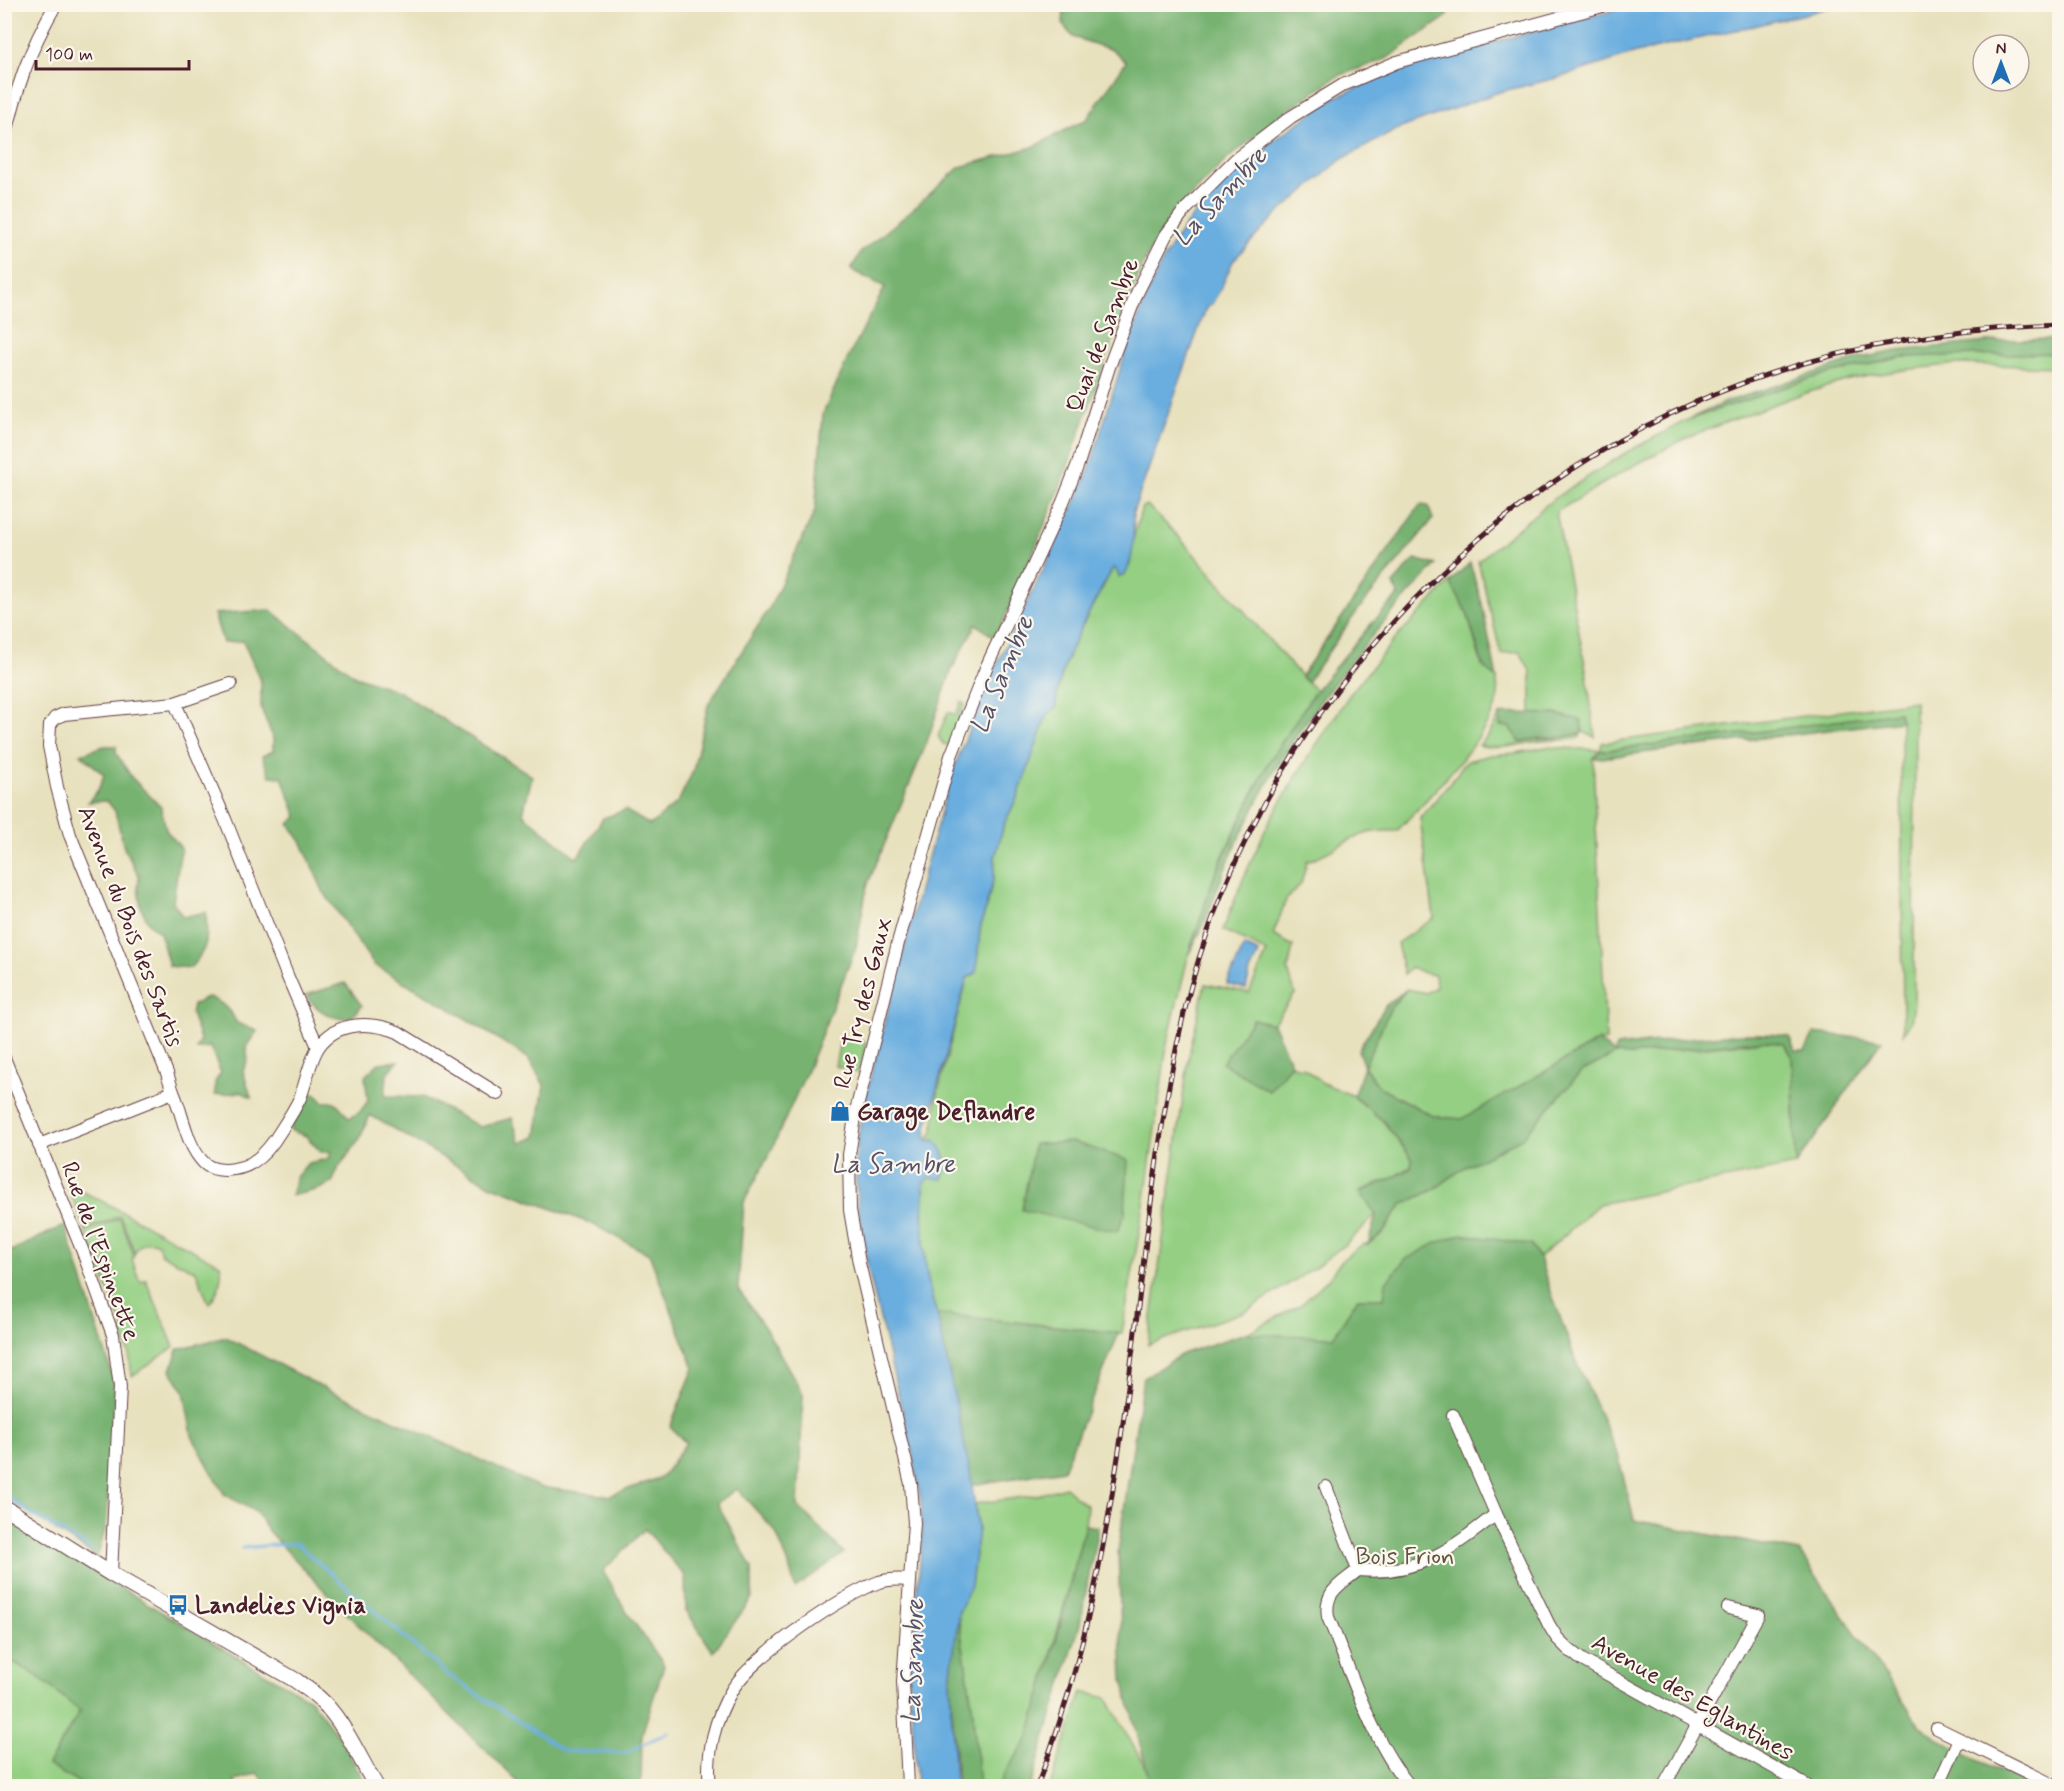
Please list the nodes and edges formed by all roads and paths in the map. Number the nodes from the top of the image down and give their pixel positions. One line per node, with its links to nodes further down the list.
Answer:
1 (56, 4): 3 (street)
2 (1611, 4): 5 (street, Quai de Sambre)
3 (4, 143)
4 (231, 684): 6 (street, Avenue du Bois des Sartis)
5 (976, 691): 18 (street, Rue Try des Gaux)
6 (175, 703): 7 (street); 9 (street, Avenue du Bois des Sartis)
7 (318, 1047): 9 (street, Avenue du Bois des Sartis); 10 (street)
8 (4, 1058): 11 (street, Rue de l'Espinette)
9 (173, 1092): 11 (street)
10 (498, 1094)
11 (39, 1145): 17 (street, Rue de l'Espinette)
12 (1453, 1415): 15 (street, Avenue des Eglantines)
13 (1326, 1487): 16 (street)
14 (4, 1507): 17 (street)
15 (1496, 1514): 16 (street); 20 (street, Avenue des Eglantines)
16 (1358, 1570): 26 (street)
17 (111, 1574): 23 (street)
18 (910, 1580): 24 (street); 25 (street, Rue Try des Gaux)
19 (1728, 1608): 20 (street)
20 (1698, 1725): 27 (street); 28 (street, Avenue des Eglantines)
21 (1937, 1728): 22 (street)
22 (1959, 1739): 29 (street); 30 (street)
23 (376, 1786)
24 (711, 1786)
25 (908, 1786)
26 (1410, 1786)
27 (1664, 1786)
28 (1807, 1786)
29 (1938, 1786)
30 (2055, 1786)

